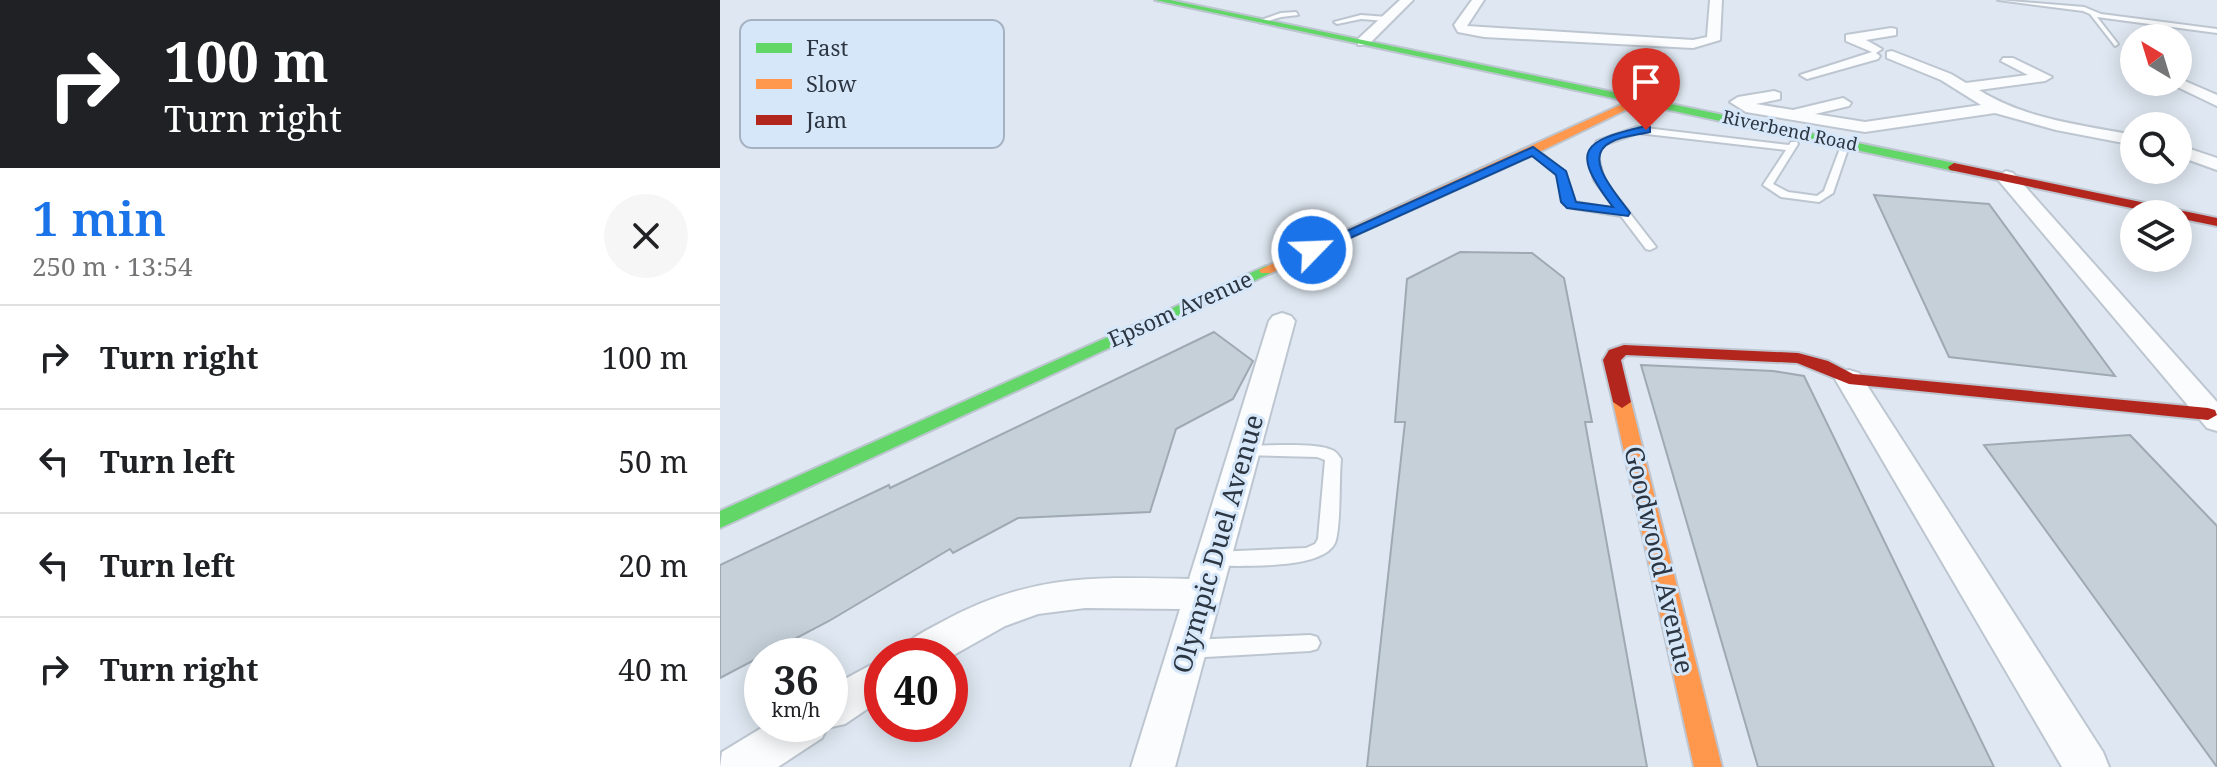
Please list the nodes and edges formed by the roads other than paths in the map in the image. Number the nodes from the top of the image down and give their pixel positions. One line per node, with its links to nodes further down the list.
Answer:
1 (1159, 0): 10 (street, Riverbend Road)
2 (1407, 0): 9 (street)
3 (1478, 0): 4 (street)
4 (1716, 0)
5 (2000, 0): 6 (lane); 8 (lane)
6 (2010, 7)
7 (1296, 14): 10 (lane)
8 (2098, 15): 12 (lane); 16 (lane)
9 (1387, 19): 11 (lane); 15 (street)
10 (1261, 21): 15 (street, Riverbend Road)
11 (1337, 22)
12 (2213, 31): 14 (lane)
13 (1891, 32): 17 (street)
14 (2217, 39)
15 (1363, 42): 23 (street, Riverbend Road)
16 (2115, 44)
17 (1874, 52): 19 (street); 20 (street)
18 (2008, 61): 20 (street)
19 (1807, 75)
20 (1963, 88): 26 (street)
21 (2192, 90): 24 (street)
22 (1774, 96): 27 (street)
23 (1640, 99): 29 (street, Riverbend Road); 31 (street, Epsom Avenue)
24 (2217, 101)
25 (1843, 103): 27 (street)
26 (1996, 108): 27 (street); 28 (street)
27 (1788, 115)
28 (2120, 137)
29 (1796, 141): 30 (street, Riverbend Road); 30 (lane); 35 (lane)
30 (1846, 143): 34 (street, Riverbend Road)
31 (1533, 151): 35 (lane); 42 (street, Epsom Avenue)
32 (2192, 155): 33 (street)
33 (2214, 162)
34 (2006, 177): 36 (street, Riverbend Road); 40 (street)
35 (1624, 213): 37 (lane)
36 (2217, 222)
37 (1650, 247)
38 (1282, 321): 41 (street, Olympic Duel Avenue)
39 (1849, 379): 40 (street); 51 (street, Goodwood Avenue); 52 (street)
40 (2214, 416)
41 (1245, 451): 43 (street, Olympic Duel Avenue); 43 (lane)
42 (720, 520)
43 (1214, 559): 44 (street, Olympic Duel Avenue)
44 (1204, 595): 45 (street); 47 (street, Olympic Duel Avenue)
45 (951, 638)
46 (1310, 643): 47 (lane)
47 (1188, 649): 50 (street, Olympic Duel Avenue)
48 (778, 742): 49 (street)
49 (738, 767)
50 (1153, 767)
51 (1708, 767)
52 (2087, 767)

